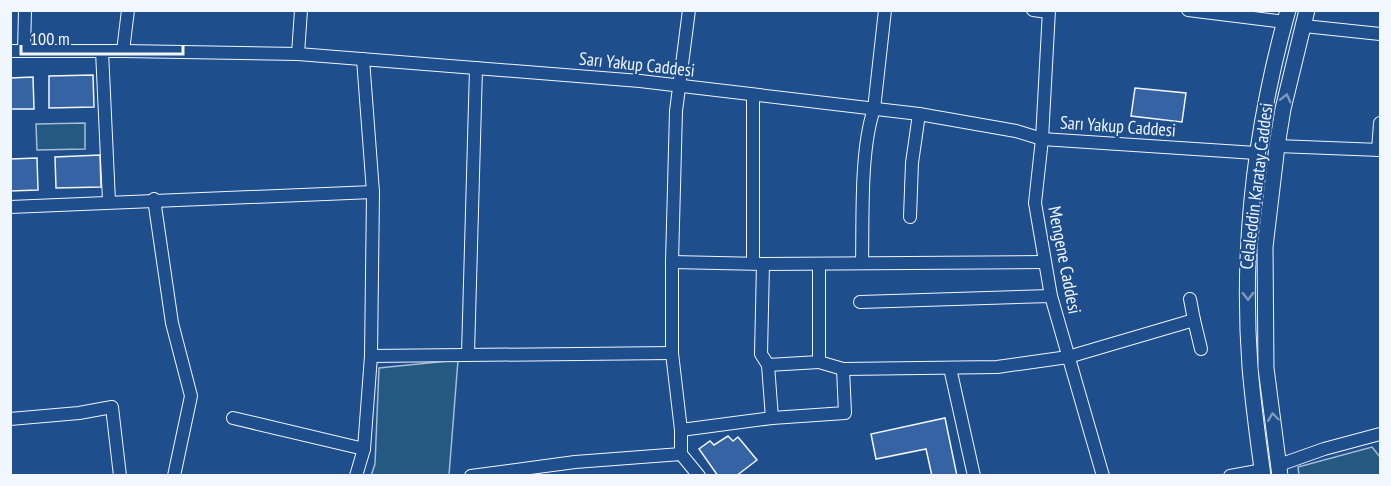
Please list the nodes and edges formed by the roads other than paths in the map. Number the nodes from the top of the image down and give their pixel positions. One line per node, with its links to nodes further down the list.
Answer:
1 (25, 10): 13 (street)
2 (128, 10): 15 (street)
3 (301, 10): 16 (street)
4 (689, 10): 19 (street)
5 (885, 10): 21 (street)
6 (1033, 10): 8 (street)
7 (1188, 10): 9 (street)
8 (1048, 11): 24 (street, Mengene Caddesi)
9 (1286, 16): 27 (main road, Celaleddin Karatay Caddesi)
10 (1306, 18): 11 (street); 25 (main road, Celaleddin Karatay Caddesi, one-way to 10)
11 (1380, 34)
12 (10, 51): 13 (street, Sarı Yakup Caddesi)
13 (24, 51): 14 (street, Sarı Yakup Caddesi)
14 (102, 51): 15 (street, Sarı Yakup Caddesi); 30 (street)
15 (123, 51): 16 (street, Sarı Yakup Caddesi)
16 (298, 54): 17 (street, Sarı Yakup Caddesi)
17 (363, 59): 18 (street, Sarı Yakup Caddesi); 28 (street)
18 (476, 68): 19 (street, Sarı Yakup Caddesi); 44 (street)
19 (679, 86): 20 (street, Sarı Yakup Caddesi); 33 (street)
20 (753, 95): 21 (street, Sarı Yakup Caddesi); 36 (street)
21 (874, 109): 22 (street, Sarı Yakup Caddesi); 35 (street)
22 (919, 114): 24 (street, Sarı Yakup Caddesi); 32 (street)
23 (1380, 123): 26 (street)
24 (1042, 139): 27 (street, Sarı Yakup Caddesi); 34 (street, Mengene Caddesi)
25 (1276, 146): 26 (street); 58 (main road, Celaleddin Karatay Caddesi, one-way to 25)
26 (1379, 150)
27 (1256, 153): 59 (main road, Celaleddin Karatay Caddesi, one-way to 59)
28 (373, 192): 29 (street); 45 (street)
29 (154, 199): 30 (street); 62 (street)
30 (109, 201): 31 (street)
31 (10, 207)
32 (910, 217)
33 (672, 262): 36 (street); 43 (street)
34 (1044, 262): 35 (street); 38 (street, Mengene Caddesi)
35 (862, 263): 37 (street)
36 (758, 264): 37 (street); 48 (street)
37 (819, 264): 47 (street)
38 (1051, 296): 40 (street); 46 (street, Mengene Caddesi)
39 (1190, 299): 41 (street)
40 (860, 302)
41 (1194, 320): 42 (street); 46 (street)
42 (1201, 349)
43 (672, 353): 44 (street); 54 (street)
44 (468, 354): 45 (street)
45 (371, 356): 56 (street)
46 (1068, 357): 49 (street); 66 (street, Mengene Caddesi)
47 (819, 362): 48 (street); 50 (street)
48 (768, 364): 52 (street)
49 (950, 368): 50 (street); 65 (street)
50 (843, 369): 52 (street)
51 (233, 418): 56 (street)
52 (772, 418): 54 (street)
53 (10, 419): 61 (street)
54 (681, 430): 57 (street)
55 (1380, 434): 58 (street)
56 (364, 449): 63 (street)
57 (681, 454): 60 (street); 64 (street)
58 (1280, 470)
59 (1263, 473): 67 (street)
60 (471, 475)
61 (120, 476)
62 (174, 476)
63 (356, 476)
64 (699, 476)
65 (974, 476)
66 (1103, 476)
67 (1230, 476)

